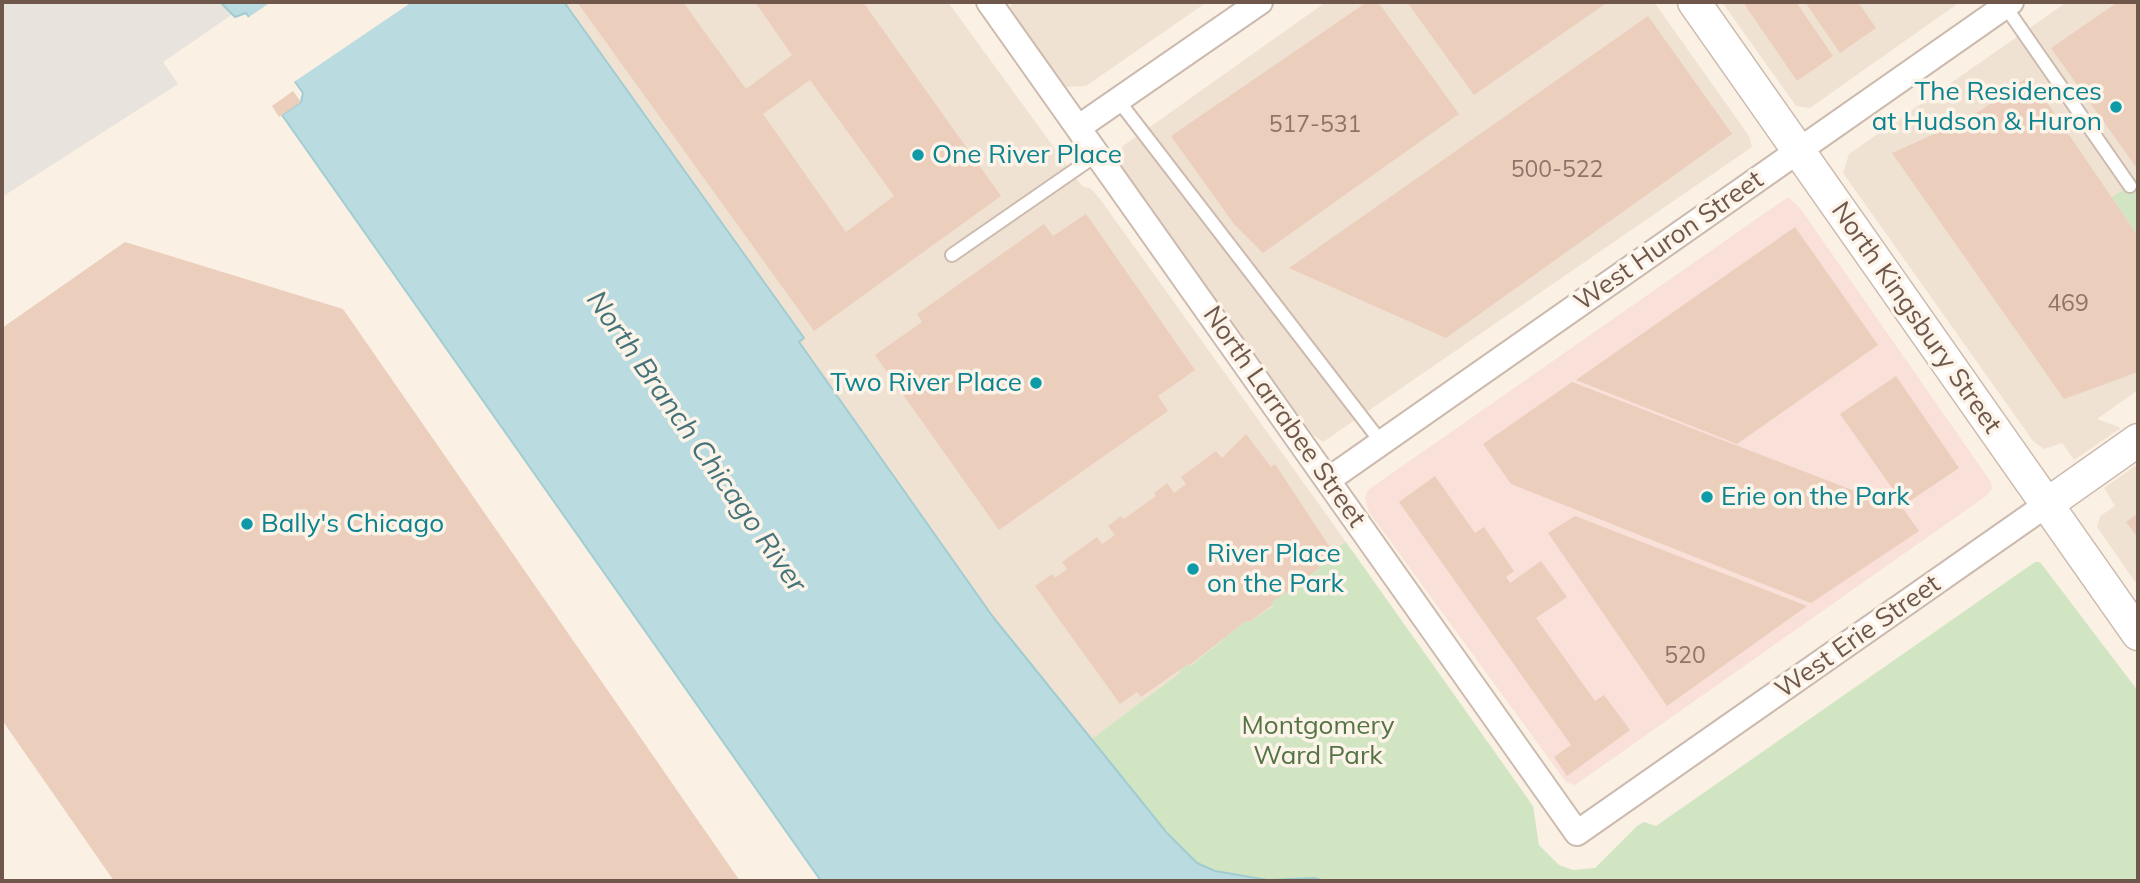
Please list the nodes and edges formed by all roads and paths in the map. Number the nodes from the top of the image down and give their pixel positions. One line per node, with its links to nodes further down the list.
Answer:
1 (989, 2): 6 (street, North Larrabee Street)
2 (1260, 2): 5 (street)
3 (1694, 2): 7 (street, North Kingsbury Street)
4 (2008, 4): 7 (street, West Huron Street); 9 (lane)
5 (1118, 100): 6 (street); 12 (lane)
6 (1079, 127): 8 (street, North Larrabee Street)
7 (1798, 150): 12 (street, West Huron Street); 14 (street, North Kingsbury Street)
8 (1098, 154): 10 (lane); 13 (street, North Larrabee Street)
9 (2130, 186)
10 (952, 255)
11 (2138, 440): 14 (street, West Erie Street)
12 (1381, 442): 13 (street, West Huron Street)
13 (1328, 480): 16 (street, North Larrabee Street)
14 (2046, 505): 15 (street, North Kingsbury Street); 16 (street, West Erie Street)
15 (2138, 634)
16 (1577, 833)

